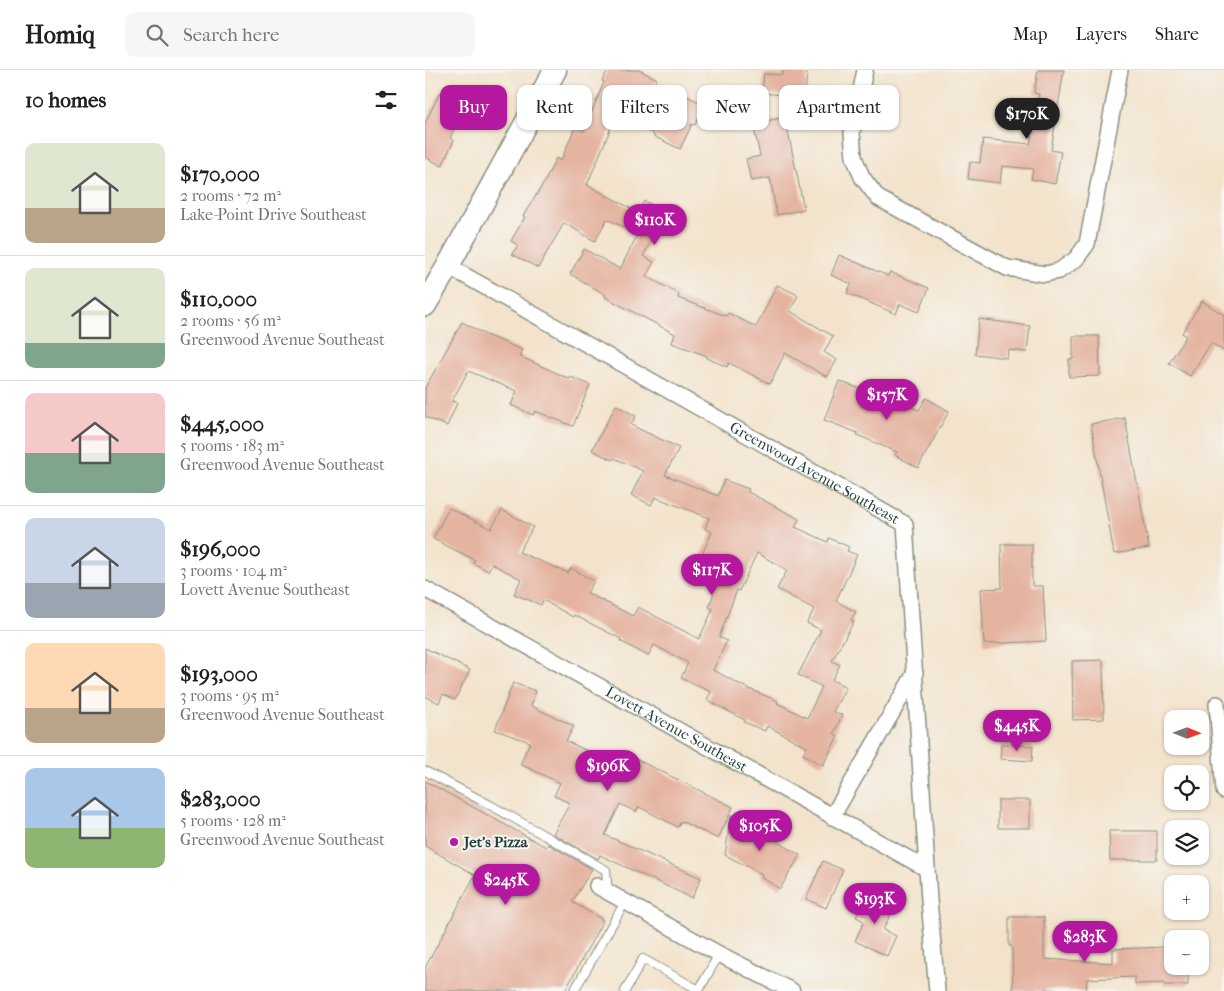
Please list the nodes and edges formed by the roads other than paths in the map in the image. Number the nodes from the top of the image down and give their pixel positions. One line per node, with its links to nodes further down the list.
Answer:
1 (555, 70): 4 (main road)
2 (865, 70): 3 (street)
3 (1119, 70)
4 (448, 266): 5 (main road); 7 (street, Greenwood Avenue Southeast)
5 (425, 305)
6 (425, 589): 11 (street, Lovett Avenue Southeast)
7 (915, 673): 11 (street); 12 (street, Greenwood Avenue Southeast)
8 (1217, 704): 10 (street)
9 (425, 771): 13 (lane)
10 (1224, 791)
11 (832, 816): 12 (street, Lovett Avenue Southeast)
12 (927, 870): 19 (street, Greenwood Avenue Southeast)
13 (603, 889): 14 (street)
14 (625, 902): 15 (street); 16 (lane)
15 (719, 954): 17 (lane); 18 (street)
16 (574, 991)
17 (625, 991)
18 (792, 991)
19 (937, 991)

